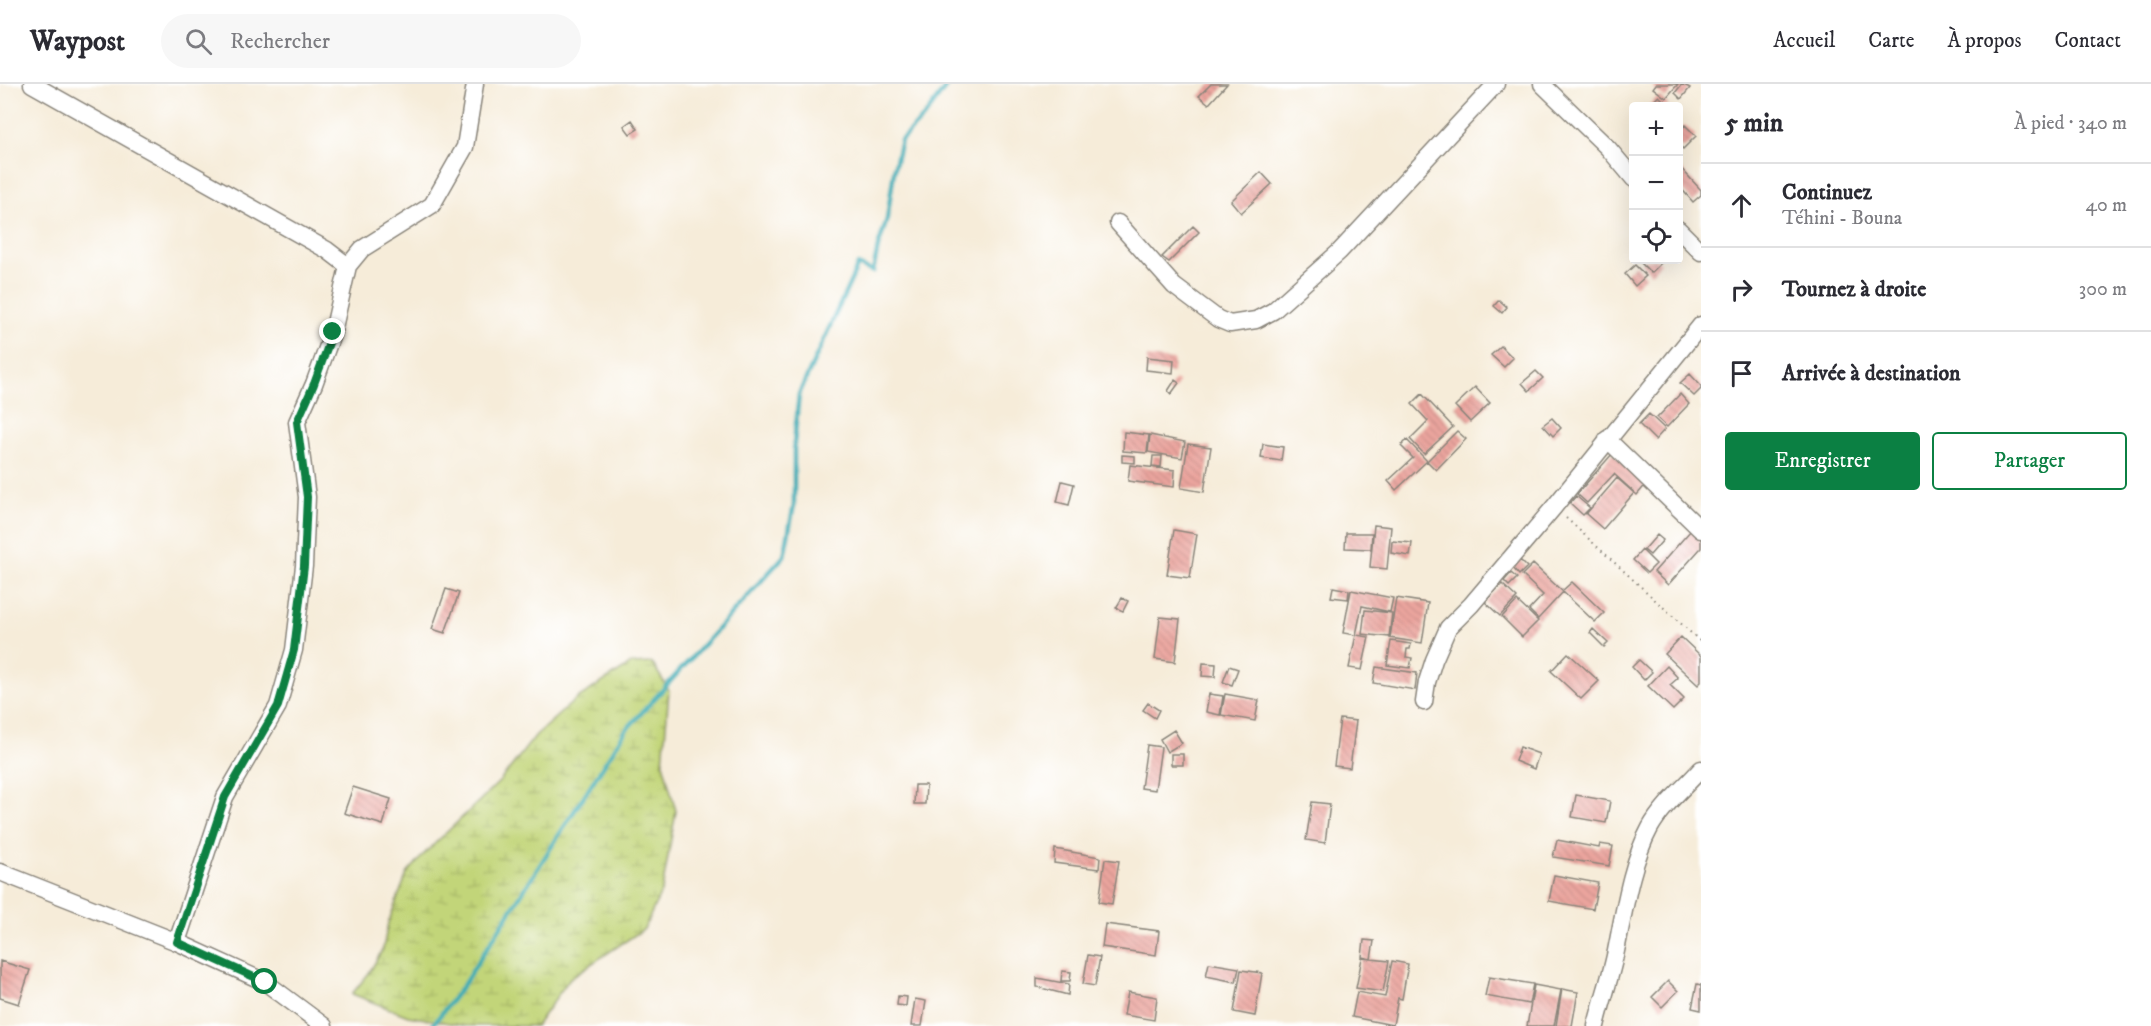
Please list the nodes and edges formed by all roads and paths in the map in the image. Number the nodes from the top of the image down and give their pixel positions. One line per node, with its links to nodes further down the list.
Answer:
1 (32, 84): 9 (street)
2 (475, 84): 9 (street)
3 (1496, 84): 6 (street)
4 (1542, 84): 5 (street)
5 (1629, 173)
6 (1118, 224)
7 (1683, 233): 8 (street)
8 (1701, 252)
9 (348, 266): 18 (street)
10 (1701, 325): 11 (street)
11 (1607, 439): 12 (street); 13 (street)
12 (1554, 507): 14 (path); 15 (street)
13 (1701, 530)
14 (1701, 642)
15 (1424, 702)
16 (1701, 769): 20 (street)
17 (0, 872): 18 (street)
18 (177, 942): 19 (street)
19 (324, 1026)
20 (1596, 1026)

